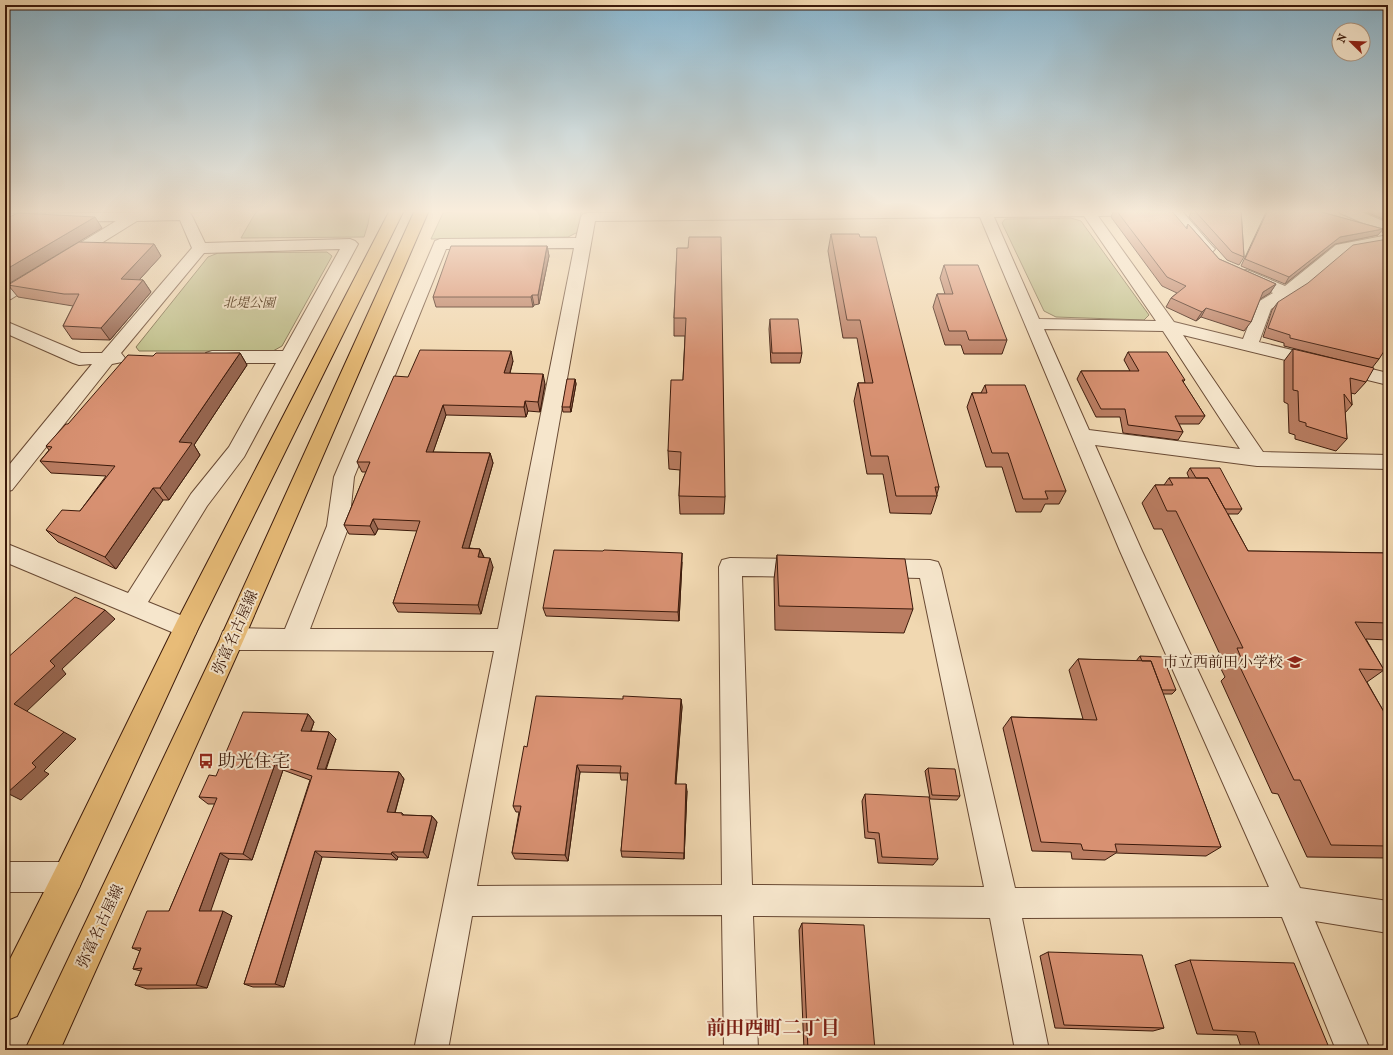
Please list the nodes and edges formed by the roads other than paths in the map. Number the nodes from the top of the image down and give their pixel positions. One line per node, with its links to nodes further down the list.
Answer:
1 (64, 259): 13 (street)
2 (191, 259): 20 (street)
3 (342, 259): 19 (street)
4 (372, 259): 31 (main road)
5 (400, 259): 32 (main road, 弥富名古屋線)
6 (434, 259): 33 (street)
7 (579, 259): 34 (street)
8 (1005, 259): 14 (street)
9 (1121, 259): 16 (street)
10 (1328, 259): 12 (street)
11 (1233, 270): 12 (street)
12 (1286, 293): 17 (street)
13 (5, 295)
14 (1033, 324): 16 (street); 23 (street)
15 (5, 326): 20 (street)
16 (1168, 326): 17 (street); 24 (street)
17 (1249, 346): 22 (street)
18 (194, 357): 19 (street)
19 (289, 357): 30 (street)
20 (107, 358): 21 (street); 26 (street)
21 (131, 358)
22 (1388, 379)
23 (1082, 436): 24 (street); 39 (street)
24 (1257, 459): 25 (street)
25 (1388, 462)
26 (5, 484)
27 (5, 552): 30 (street)
28 (826, 568): 37 (street)
29 (858, 568): 40 (street)
30 (133, 606): 31 (street)
31 (186, 628): 36 (main road)
32 (232, 639): 33 (street); 43 (main road, 弥富名古屋線)
33 (293, 640): 34 (street)
34 (508, 640): 38 (street)
35 (5, 877): 36 (street)
36 (68, 877): 42 (main road)
37 (738, 900): 38 (street); 40 (street); 45 (street)
38 (459, 901): 44 (street)
39 (1290, 902): 40 (street); 41 (street); 47 (street)
40 (1002, 903): 46 (street)
41 (1388, 918)
42 (5, 1004)
43 (42, 1050)
44 (431, 1050)
45 (741, 1050)
46 (1032, 1050)
47 (1353, 1050)

